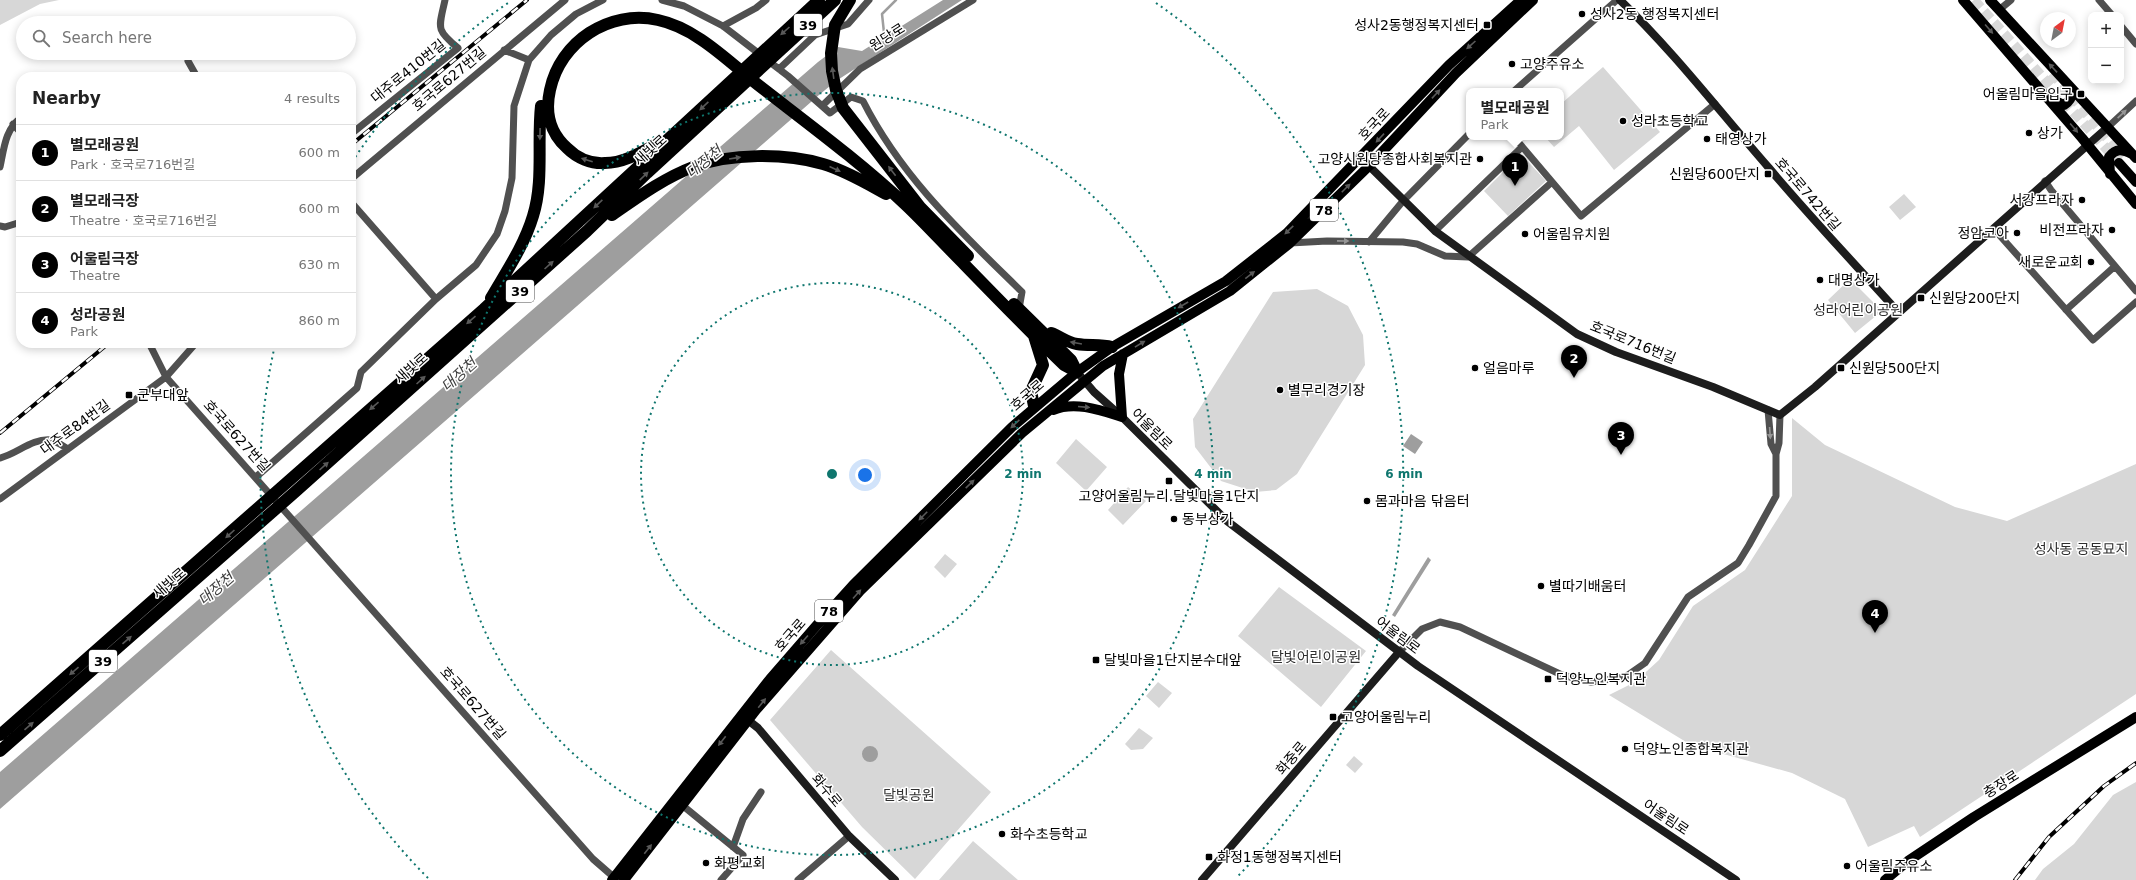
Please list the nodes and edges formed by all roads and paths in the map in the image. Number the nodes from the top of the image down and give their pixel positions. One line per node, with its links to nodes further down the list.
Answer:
1 (445, 0): 41 (street, 대주로410번길)
2 (565, 0): 25 (street, 호국로627번길)
3 (600, 0): 26 (street)
4 (662, 0): 21 (street)
5 (766, 0): 21 (street)
6 (819, 0): 24 (highway, 새빛로 / 39, one-way to 24)
7 (835, 0): 24 (highway, 새빛로 / 39)
8 (850, 0): 67 (highway, one-way to 8)
9 (869, 0): 28 (street)
10 (973, 0): 35 (street, 원당로)
11 (1521, 0): 48 (main road, 호국로 / 78, one-way to 48)
12 (1533, 0): 50 (main road, 호국로 / 78, one-way to 12)
13 (1617, 0): 32 (street)
14 (1620, 0): 36 (street, 호국로742번길)
15 (1964, 0): 33 (main road, one-way to 33)
16 (1990, 0): 19 (main road)
17 (2011, 0): 19 (street)
18 (2099, 0): 20 (street)
19 (1999, 10): 31 (main road, one-way to 19)
20 (2109, 12)
21 (723, 26): 28 (street)
22 (2124, 30): 23 (street)
23 (2136, 44)
24 (776, 46): 42 (highway, 새빛로 / 39, one-way to 42); 65 (highway, 새빛로 / 39, one-way to 24)
25 (504, 50): 26 (street); 53 (street, 호국로627번길)
26 (529, 60): 73 (street)
27 (188, 61): 29 (street)
28 (779, 69): 35 (street)
29 (194, 72)
30 (758, 81): 42 (highway, one-way to 30); 43 (highway); 75 (highway, one-way to 75)
31 (2069, 84): 33 (main road); 40 (main road)
32 (1517, 88)
33 (2046, 95): 46 (main road, one-way to 46)
34 (2136, 101): 40 (street, one-way to 34)
35 (821, 104): 76 (street)
36 (1715, 104): 56 (street); 78 (street, 호국로742번길)
37 (16, 122): 38 (street)
38 (13, 124): 39 (street); 51 (street)
39 (16, 127)
40 (2108, 127): 46 (street); 49 (main road)
41 (356, 130)
42 (675, 134): 75 (highway, 새빛로 / 39, one-way to 75)
43 (830, 136): 60 (highway); 67 (highway)
44 (1466, 137): 58 (street)
45 (1516, 140): 47 (street)
46 (2088, 144): 54 (main road); 55 (street)
47 (1522, 147): 56 (street); 66 (street)
48 (1361, 158): 50 (street, 호국로716번길); 80 (main road, 호국로 / 78, one-way to 80)
49 (2128, 158): 52 (main road); 54 (main road); 57 (main road)
50 (1369, 166): 58 (street, 호국로716번길); 69 (main road, 호국로 / 78, one-way to 50)
51 (0, 167)
52 (2136, 172)
53 (356, 174)
54 (2110, 174): 59 (main road)
55 (2045, 181): 64 (street); 71 (street)
56 (1552, 182): 70 (street)
57 (2136, 182)
58 (1403, 201): 66 (street, 호국로716번길); 68 (street)
59 (2136, 204)
60 (906, 205): 65 (highway, one-way to 60); 79 (highway)
61 (356, 208): 73 (street)
62 (16, 224): 63 (street)
63 (0, 226)
64 (1994, 229): 77 (street); 78 (street)
65 (588, 231): 96 (highway, 새빛로 / 39, one-way to 65)
66 (1435, 231): 70 (street, 호국로716번길)
67 (945, 232): 76 (highway)
68 (1370, 242): 69 (street, one-way to 68); 70 (street)
69 (1290, 243): 83 (main road, 호국로 / 78, one-way to 69)
70 (1468, 257): 87 (street, 호국로716번길)
71 (2114, 267): 72 (street); 77 (street)
72 (2136, 291)
73 (436, 299): 94 (street)
74 (2136, 302): 77 (street)
75 (484, 309): 96 (highway, 새빛로 / 39, one-way to 96)
76 (1019, 309): 79 (highway)
77 (2066, 310)
78 (1899, 313): 89 (street)
79 (1038, 333): 80 (highway, one-way to 79); 84 (highway); 86 (highway)
80 (1112, 347): 84 (main road, 호국로 / 78)
81 (152, 348): 85 (street, 호국로627번길)
82 (192, 348): 85 (street)
83 (1123, 354): 84 (main road, 호국로 / 78); 90 (main road)
84 (1080, 376): 86 (main road, 호국로 / 78); 88 (main road, 호국로 / 78); 90 (street, 어울림로)
85 (166, 377): 91 (street, 대주로84번길); 94 (street, 호국로627번길)
86 (1034, 406): 99 (main road, 호국로 / 78, one-way to 99)
87 (1768, 410): 89 (street, 호국로716번길); 92 (street, one-way to 92)
88 (1046, 413): 90 (main road, one-way to 90); 99 (main road, 호국로 / 78, one-way to 88)
89 (1780, 415): 92 (street)
90 (1122, 417): 98 (street, 어울림로)
91 (68, 449): 93 (street); 95 (street, 대주로84번길)
92 (1776, 454): 98 (street)
93 (0, 458)
94 (256, 477): 107 (street, 호국로627번길)
95 (0, 499)
96 (263, 512): 97 (highway, 새빛로 / 39)
97 (202, 567): 101 (highway, 새빛로 / 39, one-way to 101); 102 (highway, 새빛로 / 39, one-way to 97)
98 (1399, 652): 111 (street, 화중로); 112 (street, 어울림로)
99 (745, 717): 104 (main road, 호국로 / 78); 105 (street, 화수로); 107 (main road, 호국로 / 78, one-way to 107)
100 (2136, 717): 113 (main road, 충장로)
101 (0, 735)
102 (0, 751)
103 (761, 792): 106 (street)
104 (682, 806): 106 (street); 107 (main road, 호국로 / 78, one-way to 104)
105 (849, 836): 109 (street); 110 (street, 화수로)
106 (733, 847): 108 (street)
107 (617, 879)
108 (721, 880)
109 (798, 880)
110 (895, 880)
111 (1202, 880)
112 (1736, 880)
113 (1885, 880)

